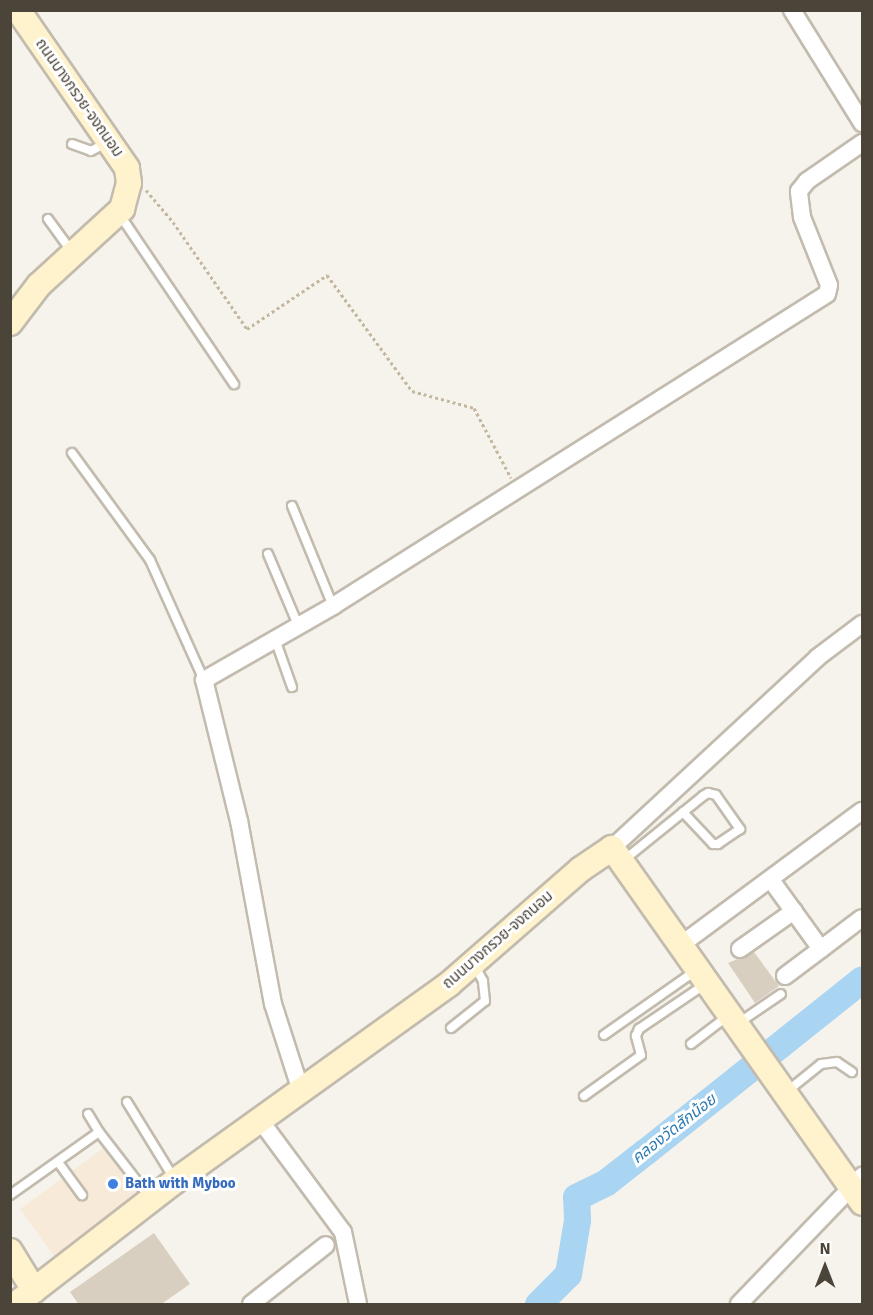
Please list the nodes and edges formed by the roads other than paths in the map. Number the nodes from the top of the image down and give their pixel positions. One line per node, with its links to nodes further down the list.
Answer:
1 (792, 10): 3 (street)
2 (22, 16): 4 (street, ถนนบางกรวย-จงถนอม)
3 (862, 123)
4 (109, 142): 6 (lane); 7 (street, ถนนบางกรวย-จงถนอม)
5 (862, 142): 15 (street)
6 (72, 144)
7 (119, 212): 9 (street); 11 (lane)
8 (48, 219): 9 (lane)
9 (73, 253): 10 (street)
10 (10, 323)
11 (234, 384)
12 (72, 453): 19 (lane)
13 (292, 506): 15 (lane)
14 (268, 554): 17 (lane)
15 (333, 606): 17 (street)
16 (862, 624): 23 (street)
17 (297, 625): 18 (street)
18 (275, 639): 19 (street); 20 (lane)
19 (204, 680): 39 (street)
20 (292, 687)
21 (862, 811): 24 (street)
22 (683, 812): 22 (lane); 23 (lane)
23 (618, 854): 27 (street); 30 (street, ถนนบางกรวย-จงถนอม)
24 (771, 880): 25 (street); 27 (street)
25 (794, 911): 28 (street); 29 (street)
26 (862, 918): 29 (street)
27 (682, 944): 31 (street)
28 (740, 949)
29 (821, 949): 32 (street)
30 (473, 964): 35 (lane); 39 (street, ถนนบางกรวย-จงถนอม)
31 (702, 976): 34 (street); 36 (lane); 41 (lane)
32 (785, 976)
33 (781, 994): 34 (lane)
34 (733, 1020): 37 (lane); 40 (street)
35 (451, 1028)
36 (604, 1035)
37 (691, 1044)
38 (852, 1072): 40 (lane)
39 (301, 1091): 44 (street, ถนนบางกรวย-จงถนอม)
40 (784, 1093): 48 (street)
41 (584, 1096)
42 (127, 1102): 47 (lane)
43 (88, 1114): 45 (lane)
44 (260, 1120): 47 (street, ถนนบางกรวย-จงถนอม); 56 (street)
45 (99, 1132): 46 (lane); 51 (lane)
46 (58, 1162): 49 (lane); 50 (lane)
47 (175, 1181): 51 (street, ถนนบางกรวย-จงถนอม)
48 (858, 1188): 57 (street)
49 (10, 1195)
50 (82, 1195)
51 (151, 1198): 54 (street, ถนนบางกรวย-จงถนอม)
52 (326, 1245): 55 (street)
53 (10, 1251): 54 (street, ถนนบางกรวย-จงถนอม)
54 (25, 1297)
55 (250, 1305)
56 (358, 1305)
57 (739, 1305)

